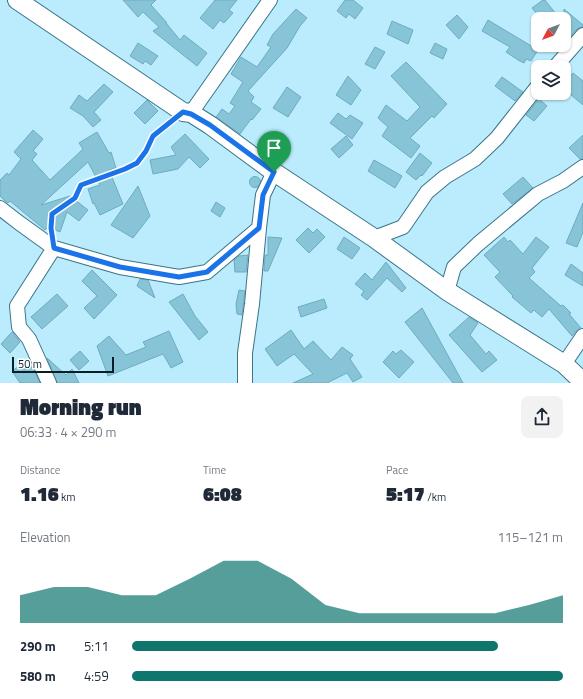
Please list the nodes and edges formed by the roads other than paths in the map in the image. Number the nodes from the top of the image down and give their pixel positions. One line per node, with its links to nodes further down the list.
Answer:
1 (17, 0): 6 (street)
2 (270, 0): 6 (street)
3 (583, 35): 4 (street)
4 (561, 60)
5 (531, 95): 11 (street)
6 (187, 113): 8 (street)
7 (583, 167): 13 (street)
8 (274, 172): 10 (street); 11 (street)
9 (0, 208): 12 (street)
10 (259, 228): 12 (street); 18 (street)
11 (374, 238): 13 (street)
12 (54, 248): 17 (street)
13 (446, 291): 15 (street)
14 (583, 336): 15 (street)
15 (564, 364): 16 (street)
16 (583, 382)
17 (49, 383)
18 (245, 383)

